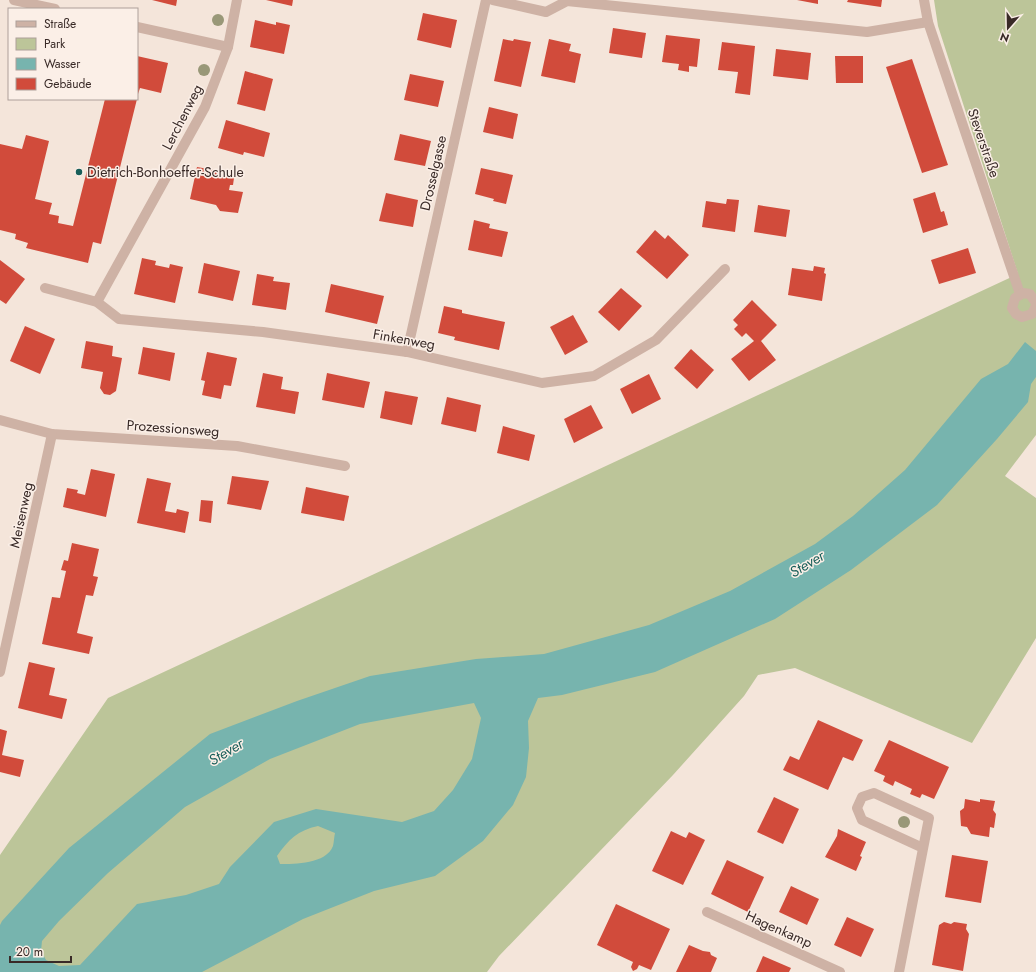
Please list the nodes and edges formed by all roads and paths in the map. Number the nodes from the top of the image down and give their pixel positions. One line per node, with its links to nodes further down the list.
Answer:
1 (14, 0): 6 (street)
2 (237, 0): 9 (street, Lerchenweg)
3 (486, 0): 16 (street, Drosselgasse)
4 (493, 0): 7 (street)
5 (924, 0): 7 (street, Steverstraße)
6 (50, 8)
7 (928, 22): 12 (street, Steverstraße)
8 (138, 27): 9 (street)
9 (228, 47): 13 (street, Lerchenweg)
10 (725, 269): 16 (street, Finkenweg)
11 (45, 288): 13 (street, Finkenweg)
12 (1020, 294): 14 (street); 15 (street)
13 (97, 302): 16 (street, Finkenweg)
14 (1036, 304): 15 (street)
15 (1033, 319)
16 (407, 352)
17 (0, 420): 18 (street, Prozessionsweg)
18 (52, 434): 19 (street, Prozessionsweg); 20 (street, Meisenweg)
19 (345, 466)
20 (0, 672)
21 (922, 848): 21 (street); 24 (street)
22 (707, 912): 23 (street, Hagenkamp)
23 (840, 972)
24 (899, 972)

